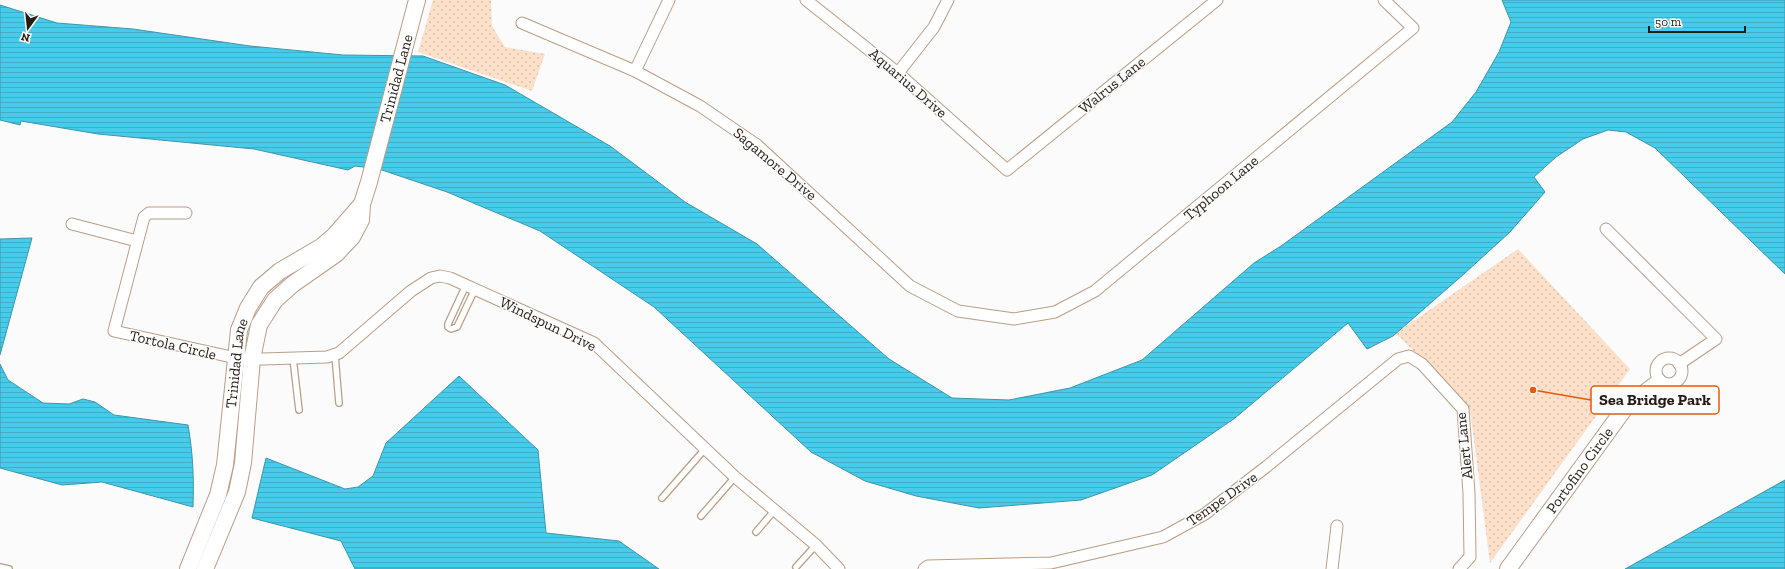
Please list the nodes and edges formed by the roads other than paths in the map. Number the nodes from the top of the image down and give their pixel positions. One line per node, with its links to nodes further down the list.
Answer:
1 (417, 0): 11 (street, Trinidad Lane)
2 (668, 0): 8 (street)
3 (806, 0): 9 (street, Aquarius Drive)
4 (948, 0): 9 (street)
5 (1217, 0): 10 (street, Walrus Lane)
6 (1384, 0): 17 (street, Typhoon Lane)
7 (522, 23): 8 (street, Sagamore Drive)
8 (635, 71): 17 (street, Sagamore Drive)
9 (898, 73): 10 (street, Aquarius Drive)
10 (1007, 170)
11 (362, 204): 20 (street, Trinidad Lane); 22 (street, Trinidad Lane)
12 (186, 214): 15 (street, Tortola Circle)
13 (72, 224): 15 (street)
14 (1606, 229): 23 (street)
15 (137, 241): 20 (street, Tortola Circle)
16 (470, 287): 16 (lane); 18 (street, Windspun Drive); 28 (street, Windspun Drive)
17 (1014, 319)
18 (335, 355): 21 (street); 26 (lane)
19 (1409, 356): 38 (street, Tempe Drive); 44 (street, Alert Lane)
20 (236, 358): 22 (street, Tortola Circle); 40 (street, Trinidad Lane)
21 (294, 358): 22 (street); 27 (lane)
22 (252, 359): 41 (street, Trinidad Lane)
23 (1679, 364): 24 (street); 24 (street)
24 (1659, 379): 25 (street, Portofino Circle)
25 (1630, 401): 45 (street, Portofino Circle)
26 (339, 404)
27 (299, 410)
28 (705, 449): 29 (street, Windspun Drive); 30 (lane)
29 (735, 477): 31 (street, Windspun Drive); 32 (lane)
30 (662, 498)
31 (774, 511): 34 (lane); 35 (street, Windspun Drive)
32 (701, 516)
33 (1337, 526): 43 (street)
34 (756, 532)
35 (816, 545): 37 (lane); 42 (street, Windspun Drive)
36 (0, 567): 39 (lane)
37 (796, 567)
38 (926, 567)
39 (9, 569)
40 (188, 569)
41 (205, 569)
42 (839, 569)
43 (1332, 569)
44 (1459, 569)
45 (1508, 569)

